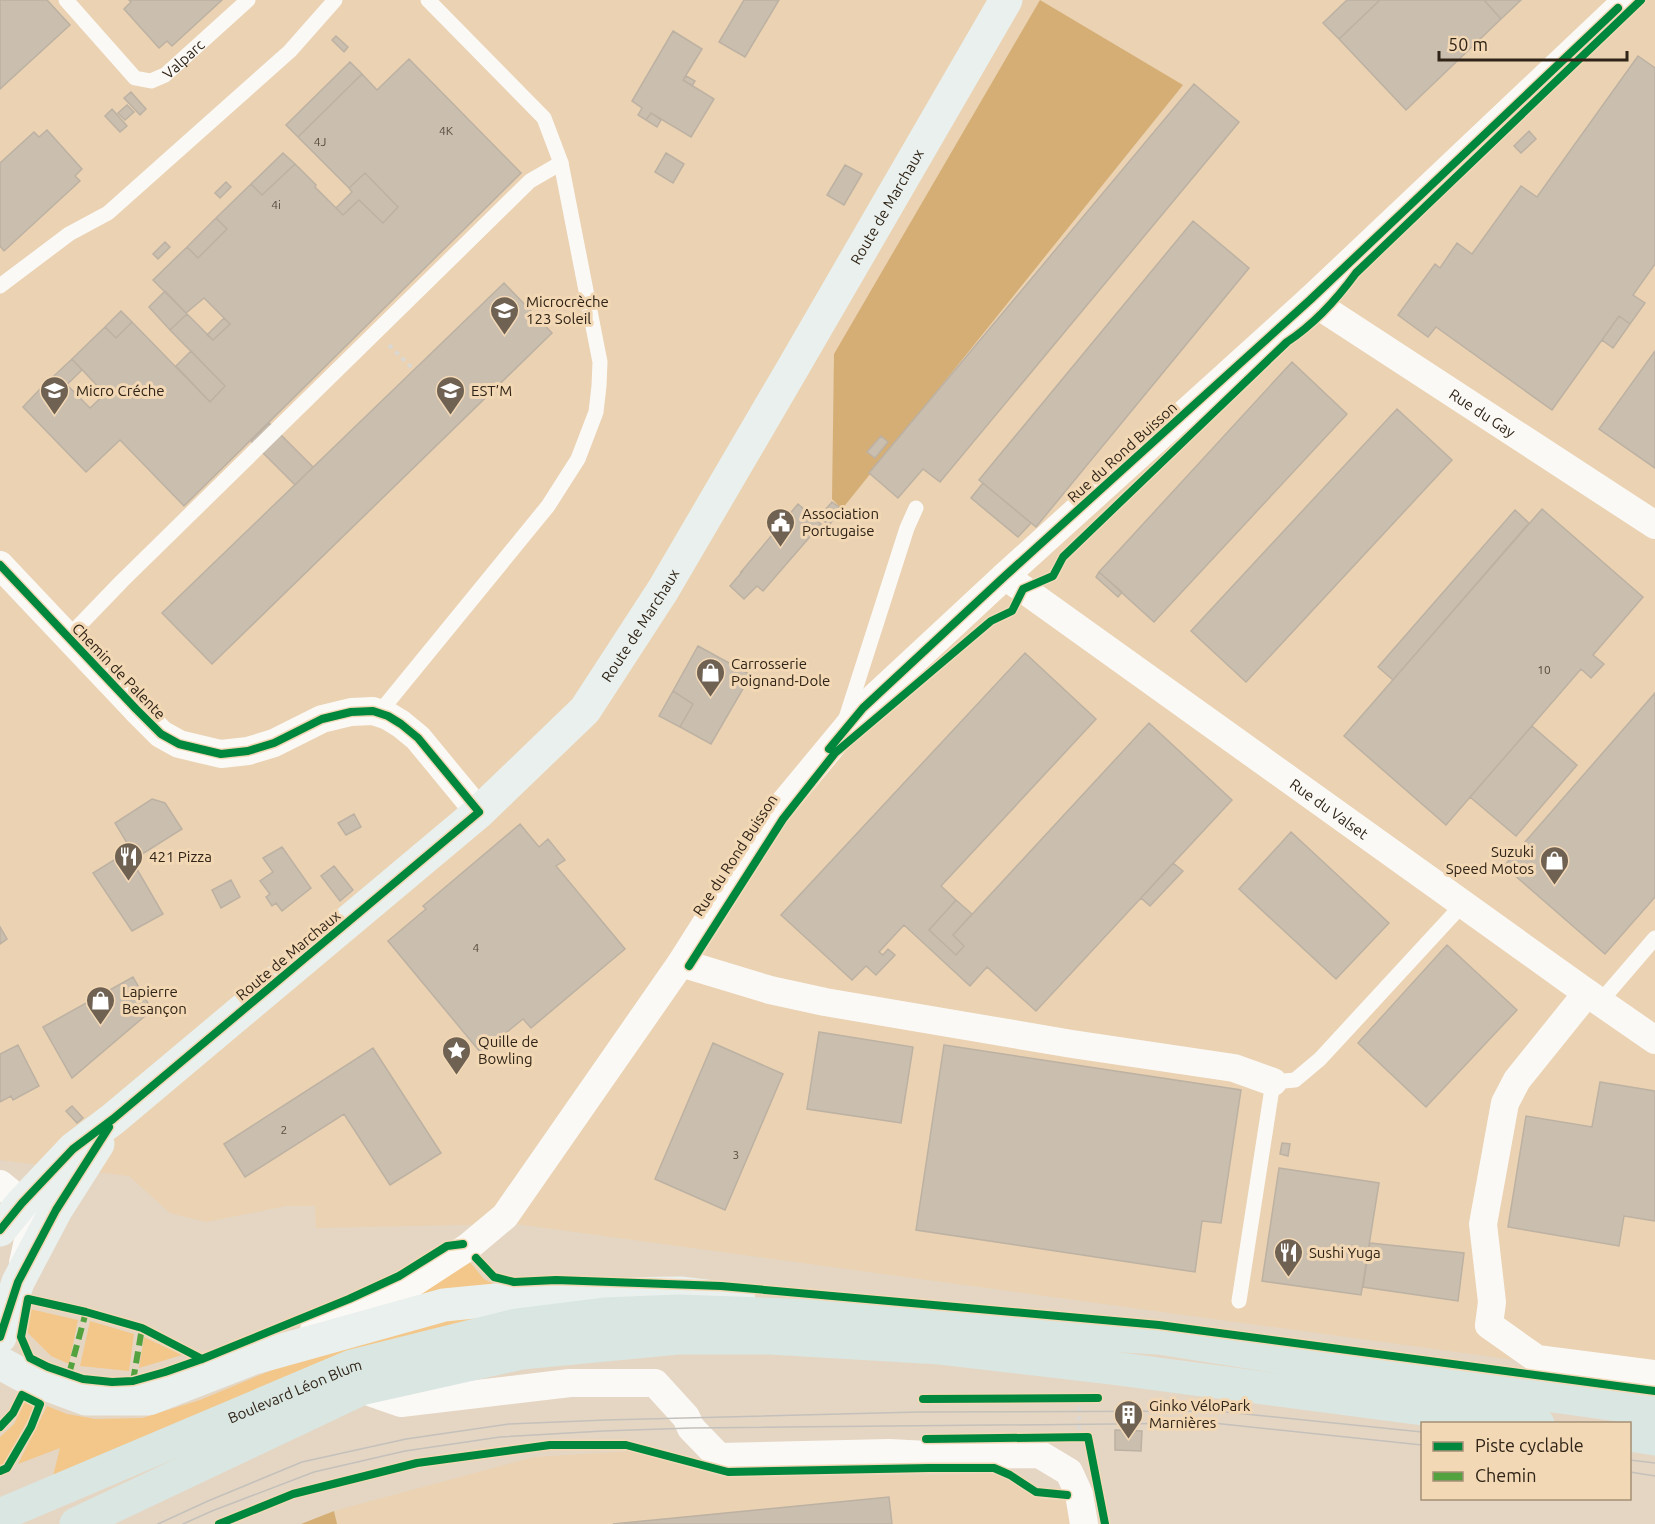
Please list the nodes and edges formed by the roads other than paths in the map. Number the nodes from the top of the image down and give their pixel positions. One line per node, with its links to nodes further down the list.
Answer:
1 (66, 0): 2 (lane, Valparc)
2 (248, 0)
3 (335, 0): 8 (lane)
4 (428, 0): 7 (lane)
5 (1006, 0): 17 (main road, Route de Marchaux)
6 (1627, 0): 9 (street, Rue du Rond Buisson)
7 (561, 163): 14 (lane); 15 (lane)
8 (0, 286)
9 (1310, 300): 11 (street, Rue du Gay); 13 (street, Rue du Rond Buisson)
10 (916, 508): 16 (lane)
11 (1655, 525)
12 (0, 565): 14 (street, Chemin de Palente)
13 (1005, 576): 16 (street, Rue du Rond Buisson); 18 (street, Rue du Valset)
14 (68, 637): 15 (street, Chemin de Palente)
15 (379, 713): 17 (street, Chemin de Palente)
16 (841, 735): 20 (street, Rue du Rond Buisson)
17 (479, 812): 24 (main road, Route de Marchaux)
18 (1463, 904): 21 (street, Rue du Valset); 23 (lane)
19 (1655, 938): 21 (lane)
20 (681, 963): 23 (street); 31 (street, Rue du Rond Buisson)
21 (1593, 998): 22 (street, Rue du Valset); 32 (street)
22 (1655, 1040)
23 (1273, 1082): 28 (lane)
24 (113, 1119): 25 (main road, Route de Marchaux); 27 (main road, Route de Marchaux)
25 (11, 1194): 26 (main road, Route de Marchaux); 27 (street)
26 (0, 1230)
27 (18, 1282): 30 (main road, Route de Marchaux)
28 (1239, 1301)
29 (902, 1319): 31 (main road); 34 (main road, Boulevard Léon Blum); 38 (main road, Boulevard Léon Blum)
30 (1, 1358): 31 (main road)
31 (254, 1358)
32 (1653, 1373)
33 (360, 1389): 35 (main road); 39 (main road, Boulevard Léon Blum); 40 (main road); 41 (street)
34 (1655, 1410)
35 (1523, 1422)
36 (1631, 1435): 37 (main road)
37 (1655, 1439)
38 (0, 1515)
39 (21, 1524)
40 (76, 1524)
41 (1084, 1524)

